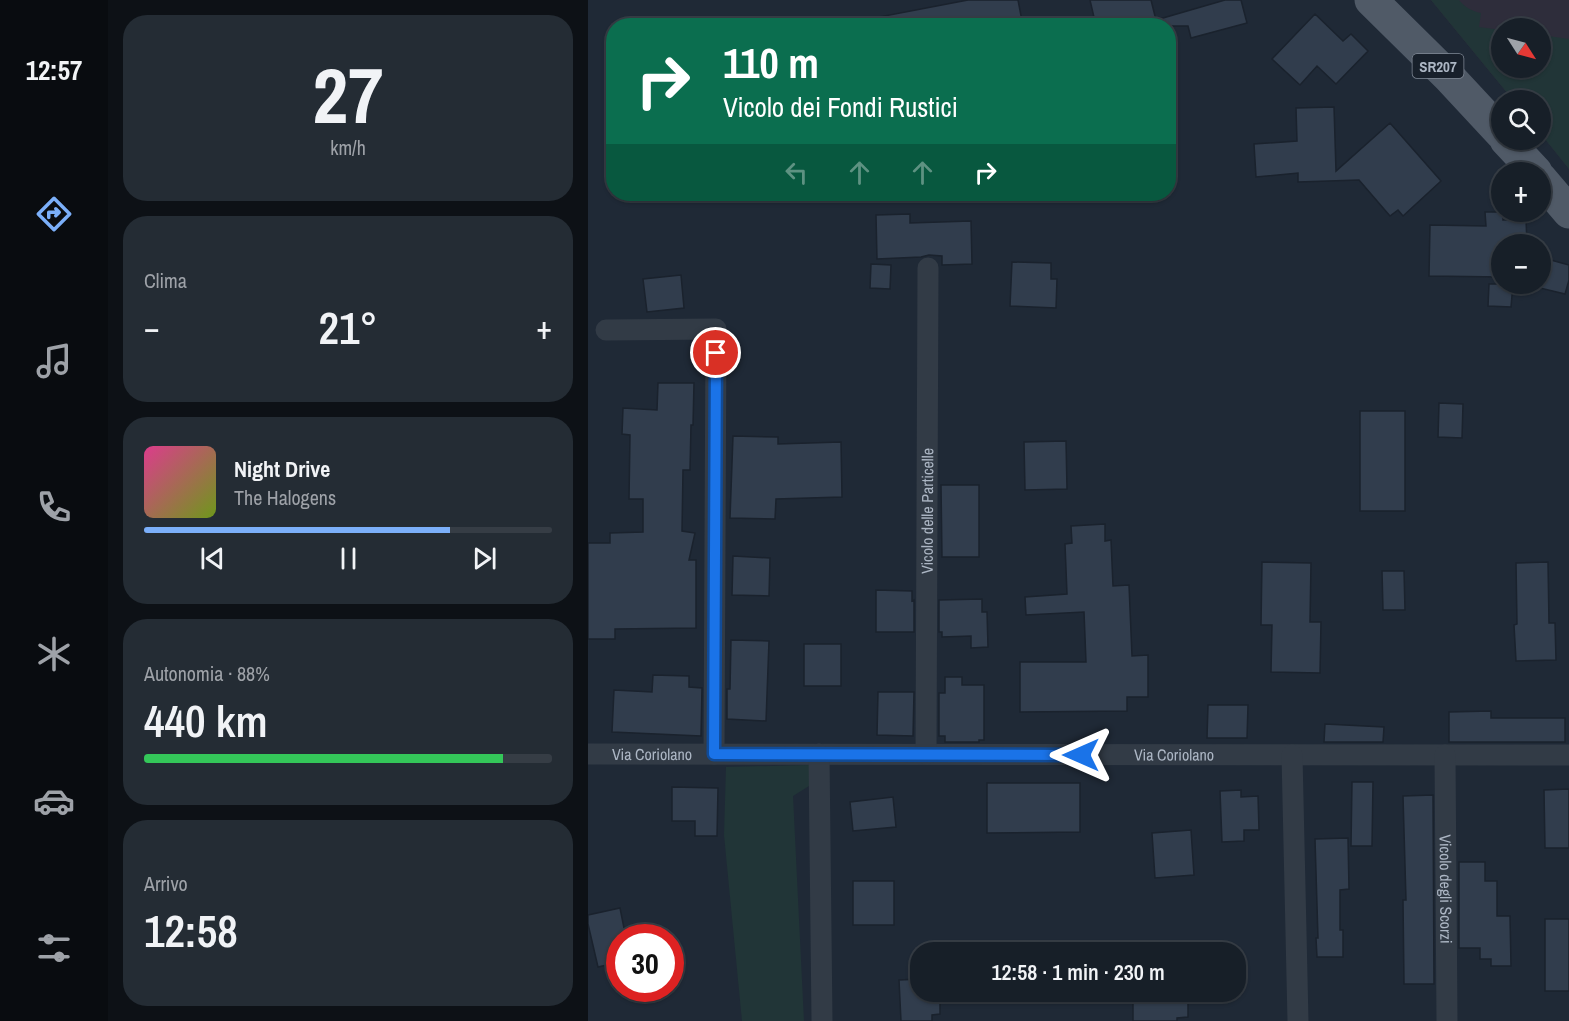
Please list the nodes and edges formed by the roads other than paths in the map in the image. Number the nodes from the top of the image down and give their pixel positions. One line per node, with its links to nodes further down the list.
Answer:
1 (1371, 0): 2 (main road, SR207)
2 (1491, 122)
3 (1515, 150): 4 (main road)
4 (1527, 162)
5 (1551, 191): 6 (main road)
6 (1569, 212)
7 (928, 268): 12 (street, Vicolo delle Particelle)
8 (606, 330): 10 (street)
9 (588, 754): 10 (street, Via Coriolano)
10 (714, 754): 11 (street, Via Coriolano)
11 (819, 754): 12 (street, Via Coriolano); 16 (street)
12 (926, 754): 13 (street, Via Coriolano)
13 (1292, 755): 14 (street, Via Coriolano); 17 (street)
14 (1444, 755): 15 (street, Via Coriolano); 18 (street, Vicolo degli Scorzi)
15 (1569, 755)
16 (822, 1021)
17 (1298, 1021)
18 (1447, 1021)

